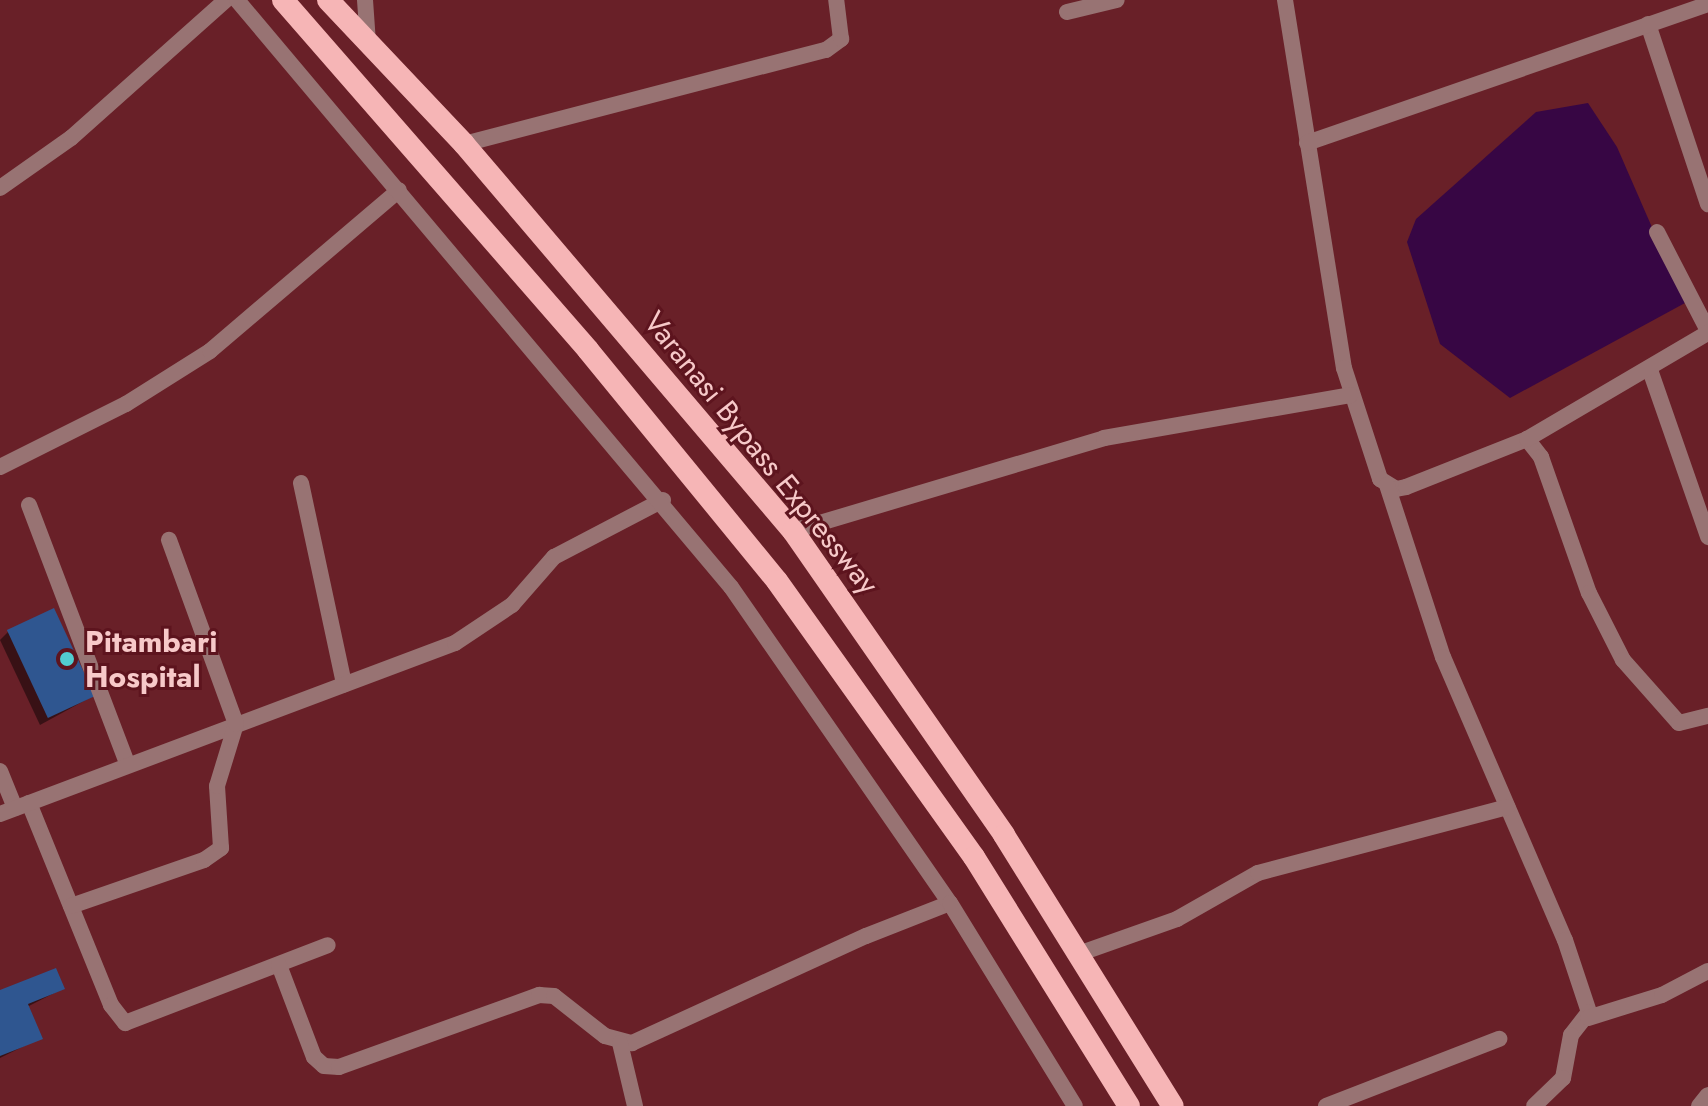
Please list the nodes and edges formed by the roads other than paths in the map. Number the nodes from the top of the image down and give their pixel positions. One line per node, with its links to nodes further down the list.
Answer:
1 (226, 0): 15 (street)
2 (237, 0): 16 (street)
3 (283, 0): 50 (highway)
4 (328, 0): 12 (highway, Varanasi Bypass Expressway)
5 (365, 0): 12 (street)
6 (836, 0): 14 (street)
7 (1117, 0): 10 (street)
8 (1285, 0): 13 (street)
9 (1708, 4): 11 (street)
10 (1067, 12)
11 (1648, 24): 13 (street); 17 (street)
12 (368, 43): 14 (highway, Varanasi Bypass Expressway)
13 (1307, 143): 21 (street)
14 (464, 144): 28 (highway, Varanasi Bypass Expressway)
15 (0, 188)
16 (399, 190): 23 (street); 26 (street)
17 (1708, 204)
18 (1657, 232): 19 (street)
19 (1708, 332): 20 (street)
20 (1650, 370): 22 (street); 29 (street)
21 (1350, 395): 25 (street); 28 (street)
22 (1527, 439): 25 (street); 32 (street)
23 (0, 467)
24 (301, 483): 31 (street)
25 (1387, 485): 36 (street)
26 (663, 500): 31 (street); 38 (street)
27 (29, 505): 34 (street)
28 (793, 531): 41 (highway, Varanasi Bypass Expressway)
29 (1708, 537)
30 (169, 540): 33 (street)
31 (344, 684): 33 (street)
32 (1708, 716)
33 (236, 724): 34 (street); 39 (street)
34 (128, 765): 37 (street)
35 (0, 771): 37 (street)
36 (1507, 807): 41 (street); 44 (street)
37 (15, 808): 39 (street)
38 (950, 903): 46 (street); 49 (street)
39 (71, 906): 42 (street)
40 (328, 945): 42 (street)
41 (1081, 953): 51 (highway, Varanasi Bypass Expressway)
42 (279, 965): 46 (street)
43 (1708, 971): 44 (street)
44 (1588, 1018): 53 (street)
45 (1499, 1039): 52 (street)
46 (620, 1043): 48 (street)
47 (1708, 1095): 54 (street)
48 (635, 1106)
49 (1075, 1106)
50 (1129, 1106)
51 (1173, 1106)
52 (1326, 1106)
53 (1534, 1106)
54 (1699, 1106)

